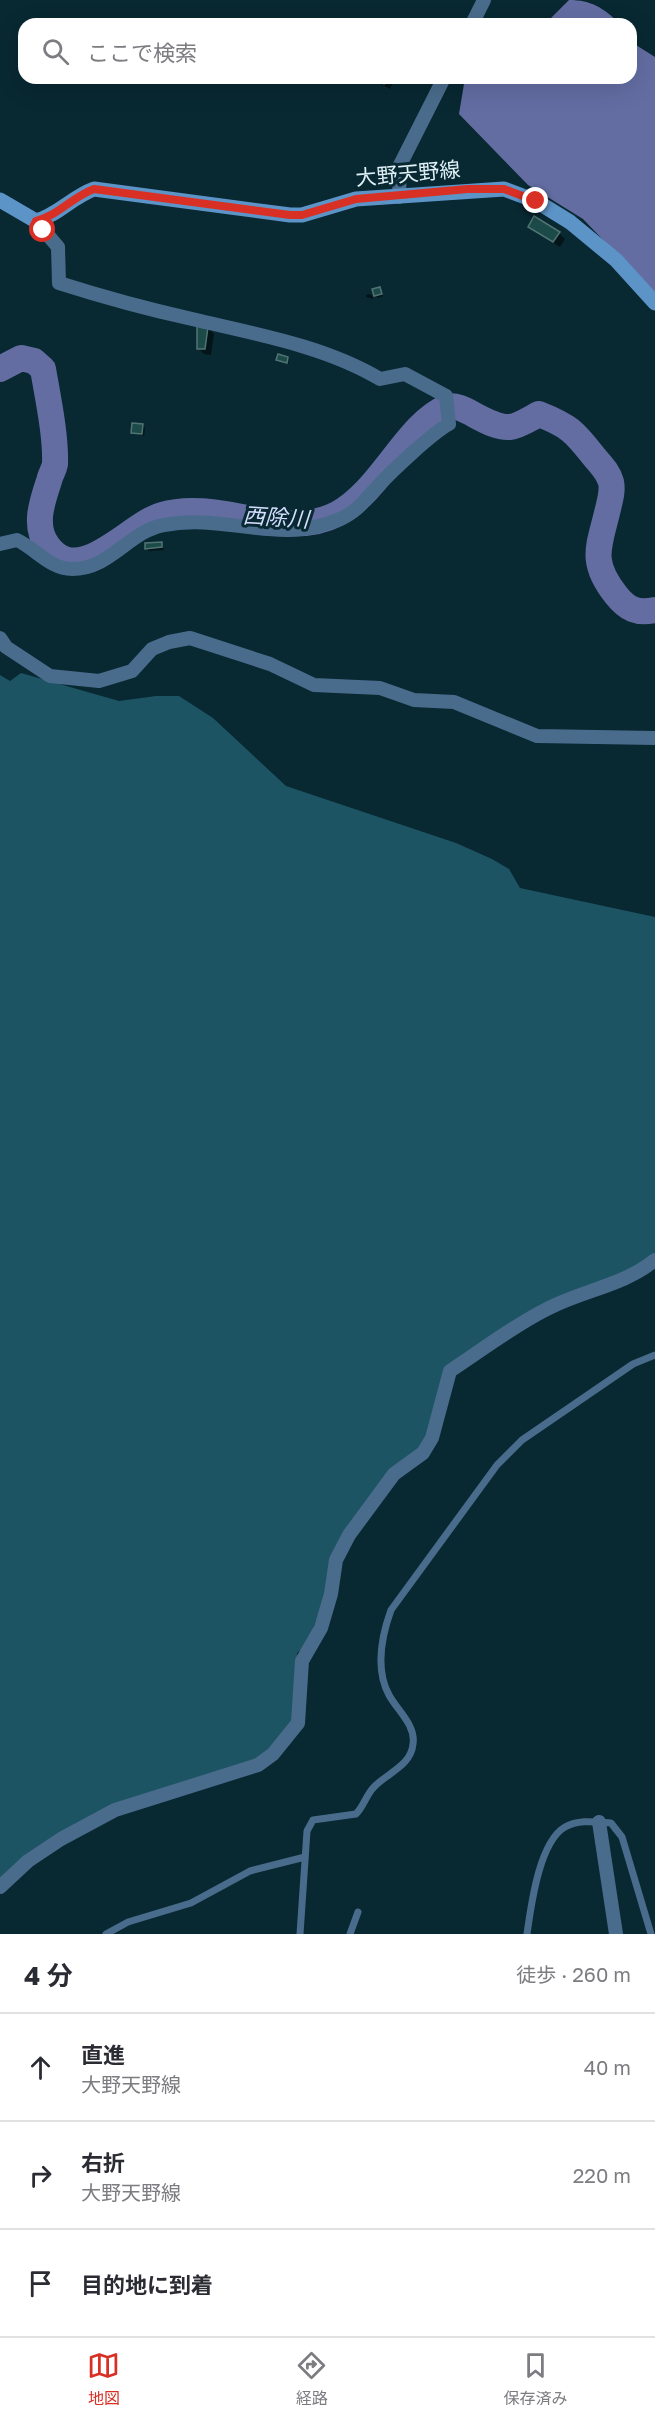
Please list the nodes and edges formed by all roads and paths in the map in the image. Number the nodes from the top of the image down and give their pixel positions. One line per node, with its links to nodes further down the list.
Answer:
1 (484, 0): 2 (street)
2 (475, 18)
3 (441, 84): 4 (street)
4 (399, 197): 6 (main road, 大野天野線); 7 (main road, 大野天野線)
5 (0, 200): 6 (main road)
6 (36, 221): 8 (street)
7 (655, 303)
8 (0, 544)
9 (0, 638): 10 (street)
10 (655, 738)
11 (655, 1260): 15 (street)
12 (655, 1355): 14 (lane)
13 (599, 1822): 20 (lane); 21 (street); 22 (lane)
14 (305, 1857): 17 (lane); 18 (lane)
15 (0, 1887)
16 (358, 1912): 19 (lane)
17 (108, 1934)
18 (300, 1934)
19 (350, 1934)
20 (527, 1934)
21 (616, 1934)
22 (651, 1934)

